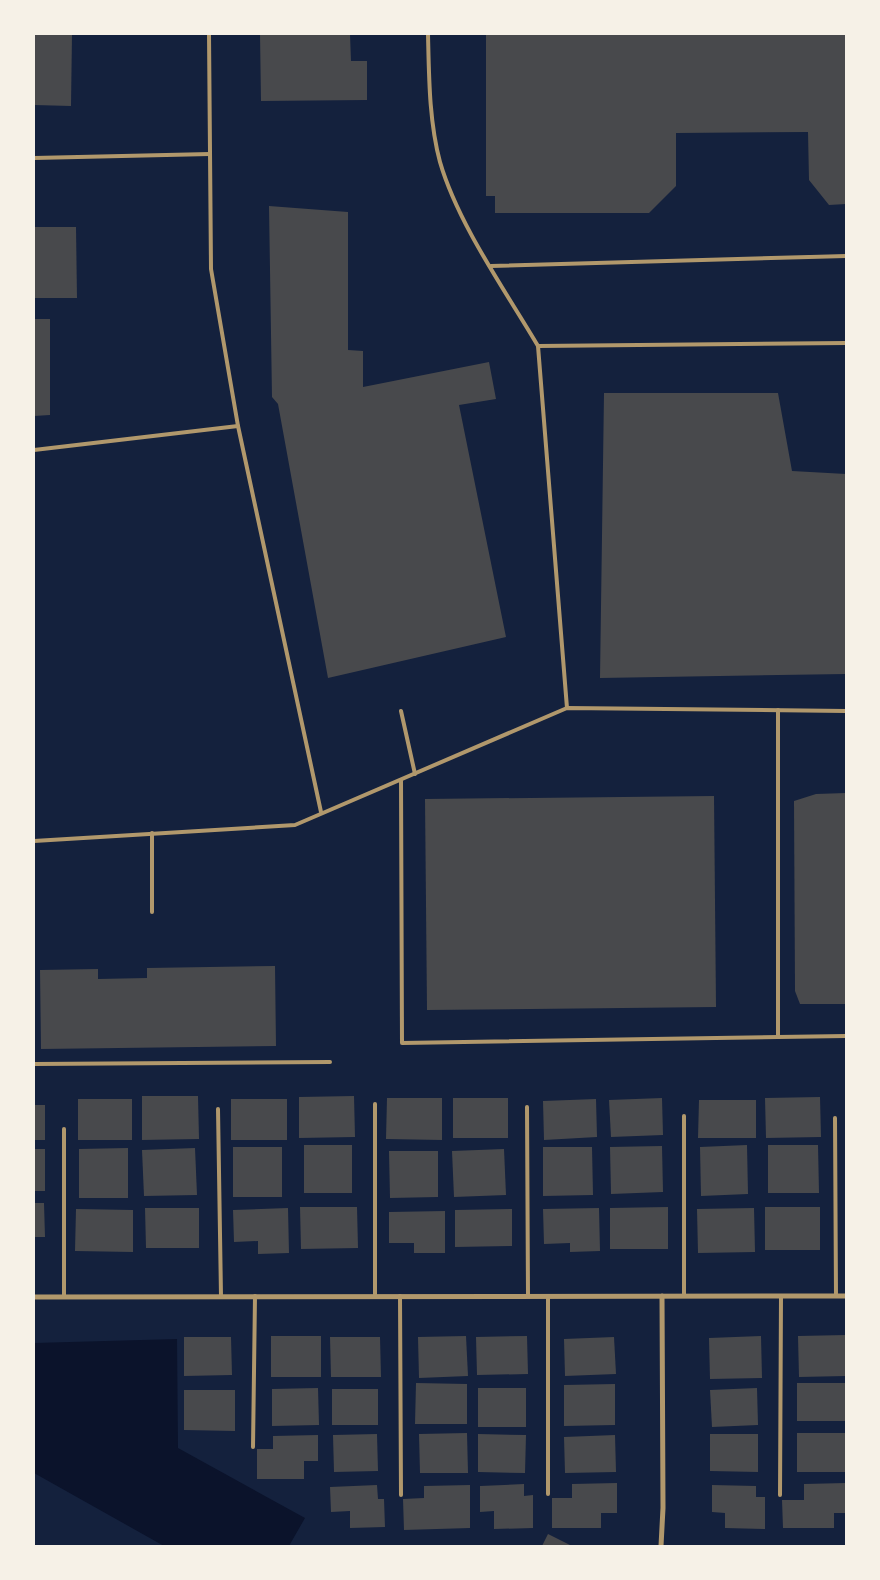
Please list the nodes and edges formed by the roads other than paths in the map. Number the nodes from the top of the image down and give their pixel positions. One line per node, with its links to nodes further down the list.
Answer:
1 (209, 34): 3 (lane)
2 (428, 34): 6 (lane)
3 (210, 154): 4 (lane); 9 (lane)
4 (34, 158)
5 (846, 256): 6 (lane)
6 (491, 266): 8 (lane)
7 (846, 344): 8 (lane)
8 (538, 346): 11 (lane)
9 (238, 426): 10 (lane); 17 (lane)
10 (34, 450)
11 (567, 708): 12 (lane); 15 (lane)
12 (778, 710): 14 (lane); 21 (lane)
13 (401, 711): 15 (lane)
14 (846, 711)
15 (415, 774): 16 (lane)
16 (401, 780): 17 (lane); 21 (lane)
17 (321, 812): 18 (lane)
18 (152, 833): 19 (lane); 20 (lane)
19 (34, 841)
20 (152, 912)
21 (778, 1036): 22 (lane)
22 (846, 1036)
23 (330, 1062): 24 (lane)
24 (34, 1064)
25 (375, 1104): 33 (lane)
26 (527, 1107): 35 (lane)
27 (218, 1109): 31 (lane)
28 (684, 1116): 38 (lane)
29 (836, 1118): 40 (lane)
30 (64, 1129): 43 (lane)
31 (221, 1296): 32 (street); 43 (street)
32 (254, 1296): 33 (street); 44 (lane)
33 (374, 1296): 34 (street)
34 (400, 1296): 35 (street); 46 (lane)
35 (528, 1296): 36 (street)
36 (548, 1296): 37 (street); 45 (lane)
37 (662, 1296): 38 (street); 48 (street)
38 (684, 1296): 39 (street)
39 (781, 1296): 40 (street); 47 (lane)
40 (836, 1296): 41 (street)
41 (846, 1296)
42 (34, 1297): 43 (street)
43 (64, 1297)
44 (253, 1447)
45 (548, 1494)
46 (401, 1495)
47 (780, 1495)
48 (661, 1546)

